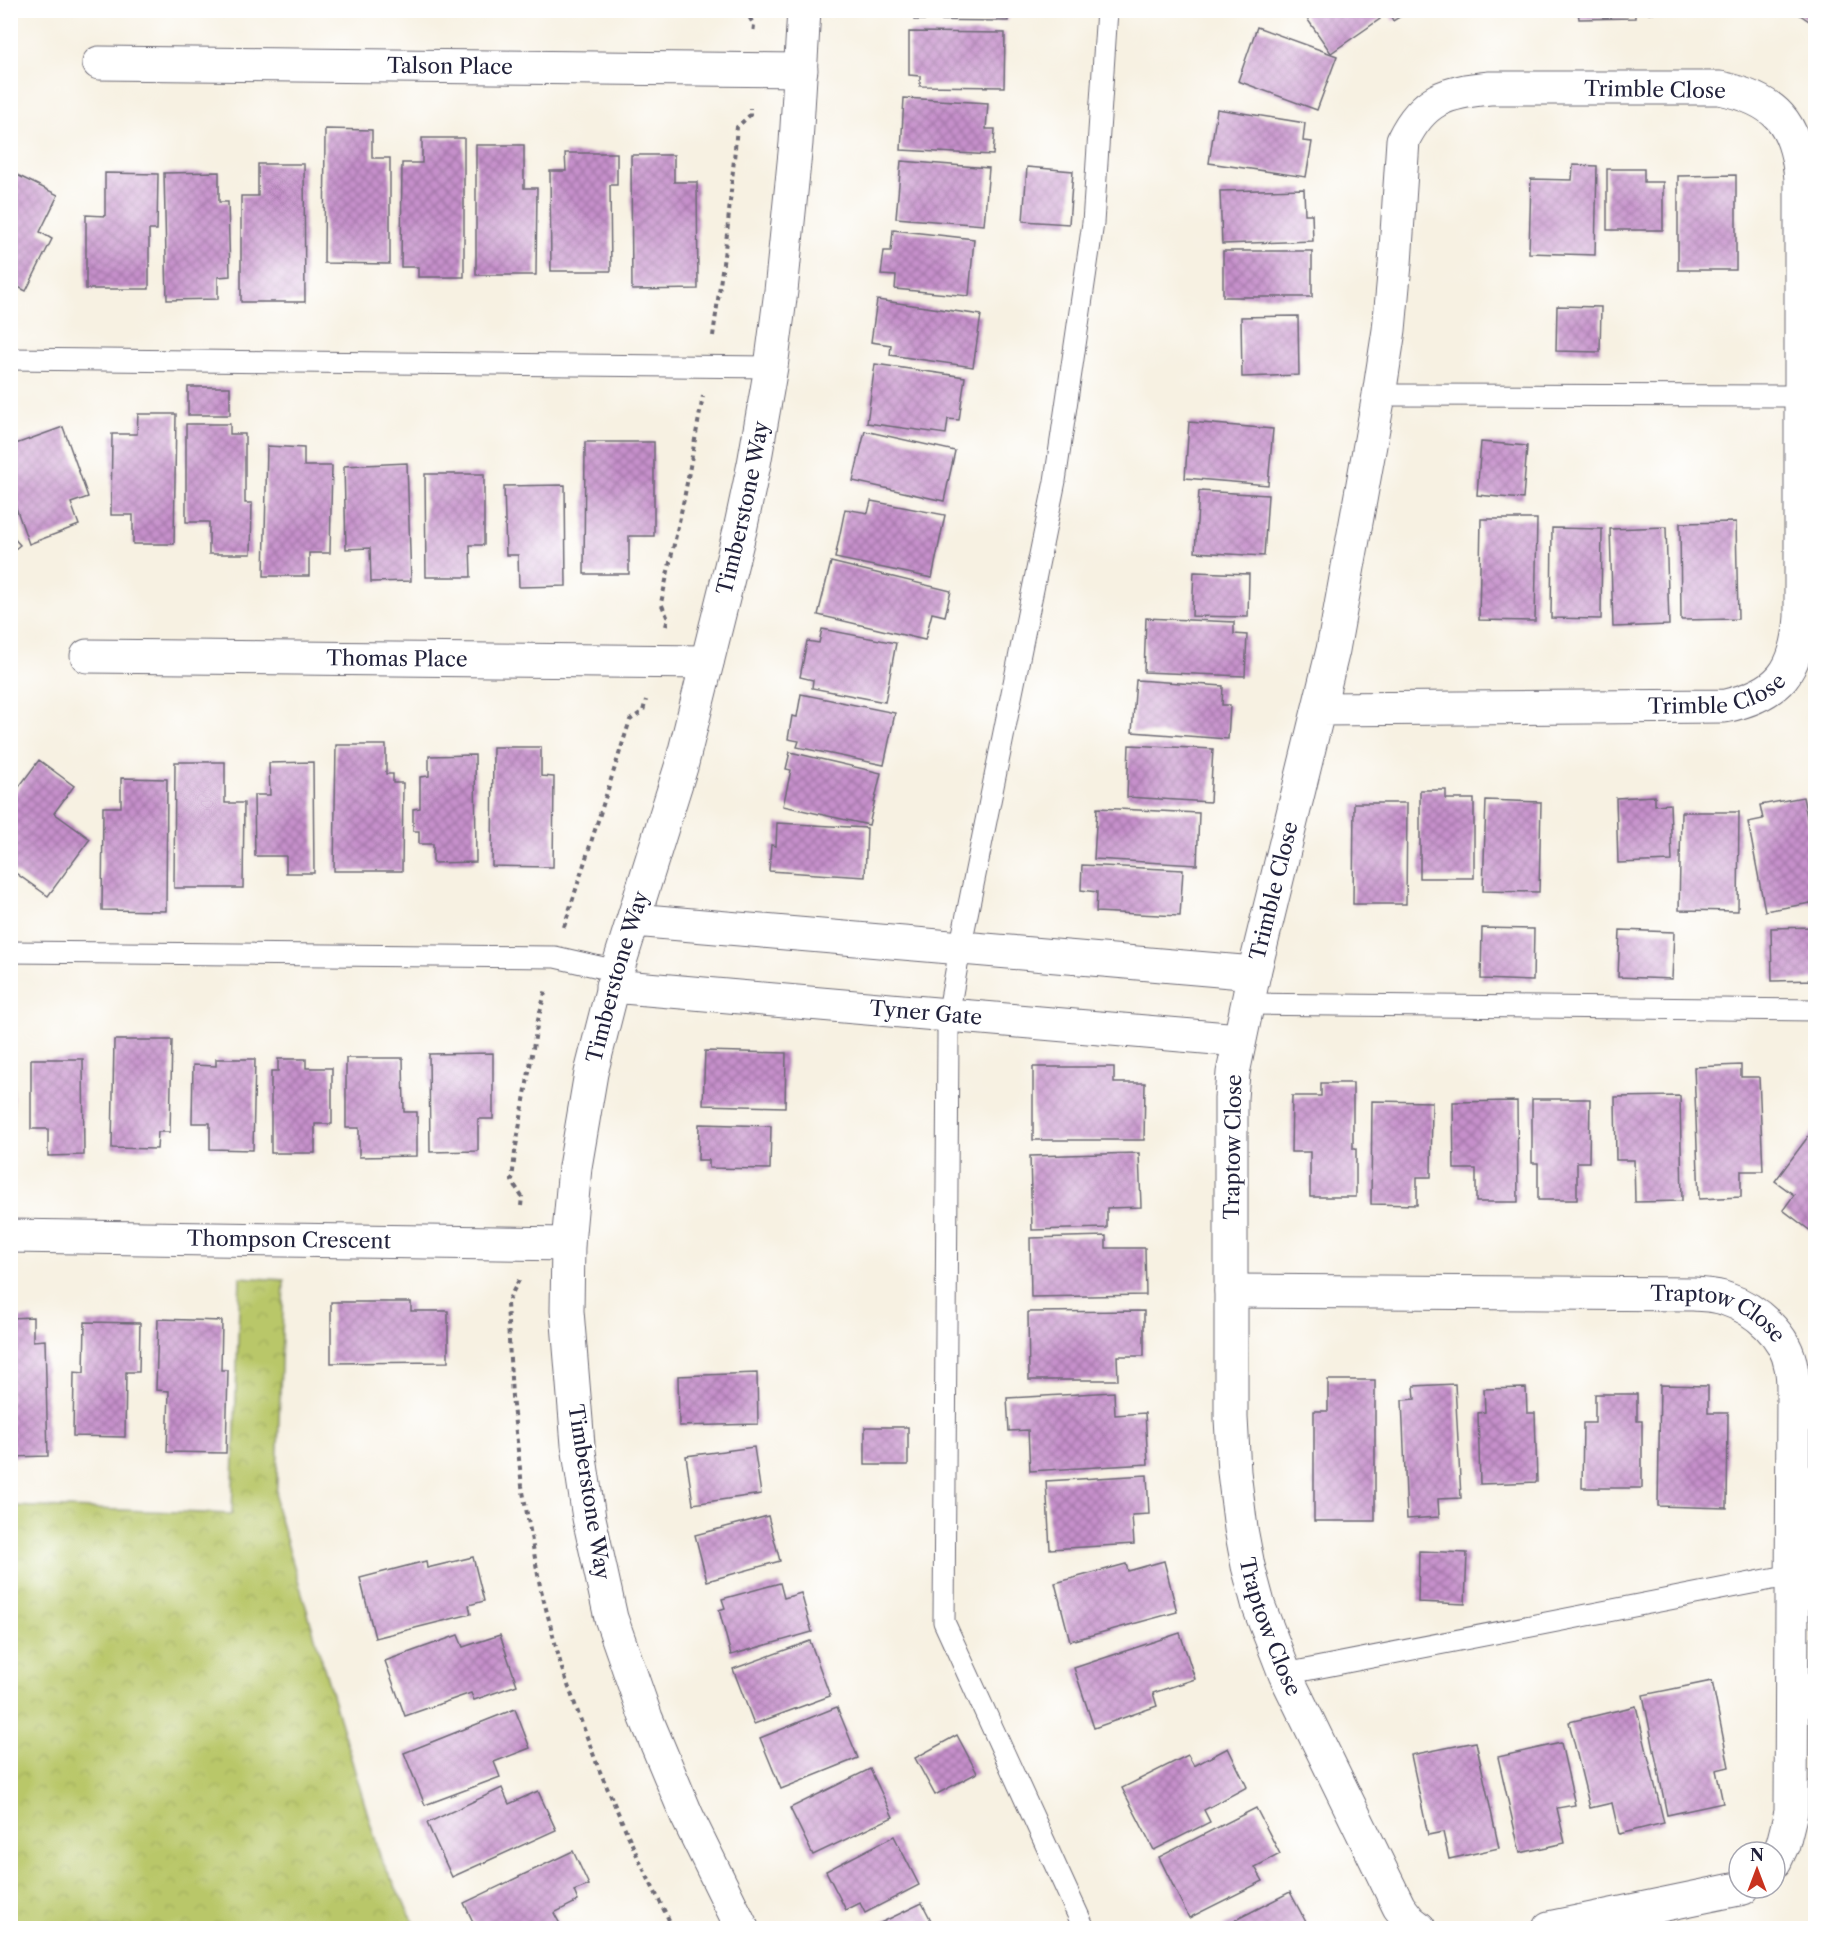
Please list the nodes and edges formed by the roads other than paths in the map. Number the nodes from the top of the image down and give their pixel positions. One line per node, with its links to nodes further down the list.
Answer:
1 (804, 10): 4 (street, Timberstone Way)
2 (1107, 10): 13 (lane)
3 (99, 63): 4 (street, Talson Place)
4 (801, 70): 6 (street, Timberstone Way)
5 (10, 359): 6 (lane)
6 (771, 367): 10 (street, Timberstone Way)
7 (1379, 395): 8 (lane); 8 (street, Trimble Close); 11 (street, Trimble Close)
8 (1808, 396): 11 (street, Trimble Close)
9 (87, 656): 10 (street, Thomas Place)
10 (707, 662): 12 (street, Timberstone Way)
11 (1319, 709): 16 (street, Trimble Close)
12 (634, 920): 13 (street); 15 (street, Timberstone Way)
13 (960, 949): 16 (street); 18 (lane)
14 (10, 952): 15 (lane)
15 (615, 979): 18 (street, Tyner Gate); 21 (street, Timberstone Way)
16 (1251, 988): 17 (lane); 19 (street, Trimble Close)
17 (1815, 1010)
18 (948, 1016): 19 (street, Tyner Gate); 28 (lane)
19 (1239, 1040): 22 (street, Traptow Close)
20 (10, 1236): 21 (street, Thompson Crescent)
21 (568, 1244): 27 (street, Timberstone Way)
22 (1231, 1291): 23 (street, Traptow Close); 24 (street, Traptow Close)
23 (1804, 1575): 24 (lane); 25 (street, Traptow Close)
24 (1285, 1674): 29 (street, Traptow Close)
25 (1784, 1840)
26 (1727, 1891): 30 (street)
27 (742, 1929)
28 (1084, 1929)
29 (1419, 1929)
30 (1549, 1929)

